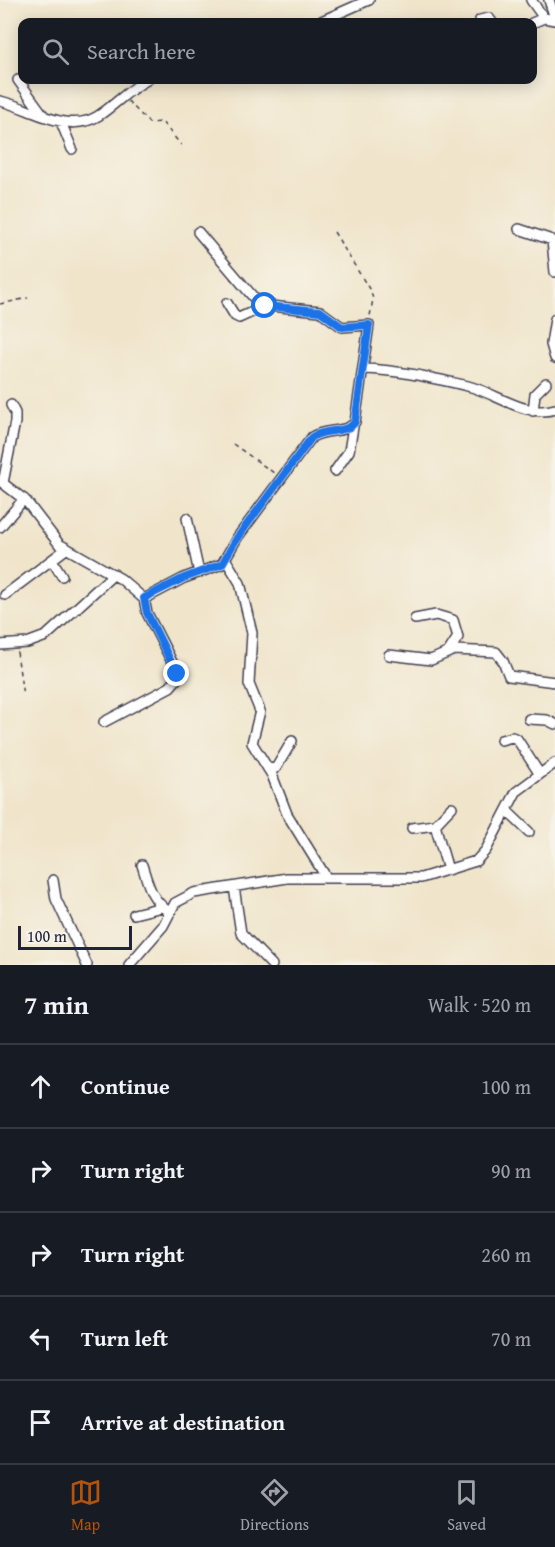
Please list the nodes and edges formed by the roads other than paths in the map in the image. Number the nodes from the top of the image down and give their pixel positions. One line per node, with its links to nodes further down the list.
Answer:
1 (369, 0): 4 (street)
2 (531, 0): 5 (street)
3 (549, 0): 6 (street)
4 (328, 18)
5 (544, 18): 6 (street); 7 (street)
6 (555, 19)
7 (537, 21)
8 (21, 84): 11 (street)
9 (141, 84): 12 (street)
10 (0, 101): 11 (street)
11 (44, 116): 12 (street)
12 (61, 122): 13 (street)
13 (72, 149)
14 (519, 229): 16 (street)
15 (198, 232): 18 (street)
16 (555, 272)
17 (227, 303): 18 (street)
18 (265, 306): 21 (street)
19 (555, 319): 20 (street)
20 (555, 358)
21 (363, 369): 25 (street); 26 (street)
22 (546, 383): 25 (street)
23 (11, 405): 28 (street)
24 (555, 409): 25 (street)
25 (533, 411)
26 (353, 426): 27 (street); 34 (street)
27 (335, 471)
28 (2, 482): 29 (street)
29 (24, 499): 31 (street); 32 (street)
30 (187, 518): 35 (street)
31 (0, 527)
32 (66, 549): 33 (street); 36 (street)
33 (52, 560): 37 (street); 38 (street)
34 (226, 560): 35 (street); 51 (street)
35 (199, 573): 39 (street)
36 (114, 574): 39 (street); 41 (street)
37 (63, 576)
38 (5, 595)
39 (144, 598): 46 (street)
40 (415, 619): 42 (street)
41 (0, 645)
42 (449, 651): 43 (street); 44 (street)
43 (389, 655)
44 (555, 682)
45 (529, 719): 47 (street)
46 (104, 722)
47 (555, 724)
48 (501, 740): 52 (street)
49 (292, 741): 51 (street)
50 (555, 763): 52 (street)
51 (269, 769): 60 (street)
52 (539, 773): 54 (street)
53 (452, 807): 55 (street)
54 (507, 811): 57 (street); 59 (street)
55 (435, 825): 56 (street); 59 (street)
56 (412, 828)
57 (529, 832)
58 (142, 866): 63 (street)
59 (448, 870): 60 (street)
60 (326, 877): 62 (street)
61 (52, 880): 65 (street)
62 (234, 887): 63 (street); 67 (street)
63 (166, 910): 64 (street); 66 (street)
64 (134, 914)
65 (87, 965)
66 (129, 965)
67 (272, 965)

